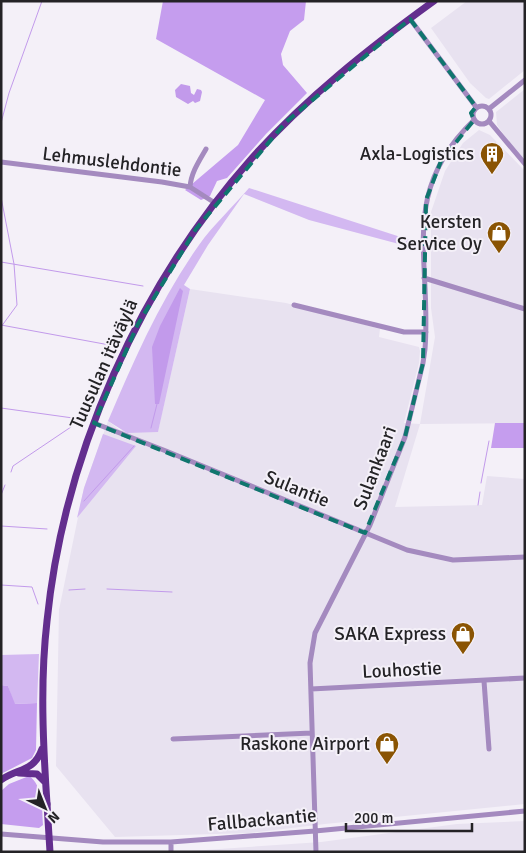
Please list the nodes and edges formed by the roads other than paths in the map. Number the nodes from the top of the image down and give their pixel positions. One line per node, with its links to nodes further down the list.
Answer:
1 (434, 1): 2 (main road, Tuusulan itäväylä)
2 (410, 18): 4 (street); 12 (main road, Tuusulan itäväylä)
3 (525, 80): 5 (street)
4 (476, 107): 5 (street); 6 (street)
5 (490, 108): 7 (street)
6 (474, 120): 7 (street); 13 (street, Sulankaari)
7 (489, 121): 10 (street)
8 (206, 149): 11 (street)
9 (1, 162): 11 (street, Lehmuslehdontie)
10 (525, 164)
11 (190, 187): 12 (street, Lehmuslehdontie)
12 (215, 203): 17 (main road, Tuusulan itäväylä)
13 (424, 278): 15 (street); 16 (street, Sulankaari)
14 (294, 305): 16 (street)
15 (525, 309)
16 (426, 332): 18 (street, Sulankaari)
17 (94, 423): 18 (street, Sulantie); 25 (main road, Tuusulan itäväylä)
18 (365, 533): 19 (street, Sulantie); 22 (street, Sulankaari)
19 (525, 557)
20 (525, 678): 21 (street, Louhostie)
21 (484, 681): 22 (street, Louhostie); 26 (street)
22 (311, 689): 23 (street, Sulankaari)
23 (312, 733): 24 (street); 31 (street, Sulankaari)
24 (172, 739)
25 (43, 746): 27 (main road); 29 (main road, Tuusulan itäväylä)
26 (489, 749)
27 (19, 772): 28 (main road); 29 (main road)
28 (1, 780)
29 (46, 784): 34 (main road, Tuusulan itäväylä, bridge)
30 (525, 811): 31 (street, Fallbackantie)
31 (315, 831): 33 (street, Fallbackantie); 36 (street, Sulankaari)
32 (1, 834): 33 (street, Fallbackantie)
33 (171, 842): 35 (street)
34 (50, 852)
35 (172, 852)
36 (316, 852)

